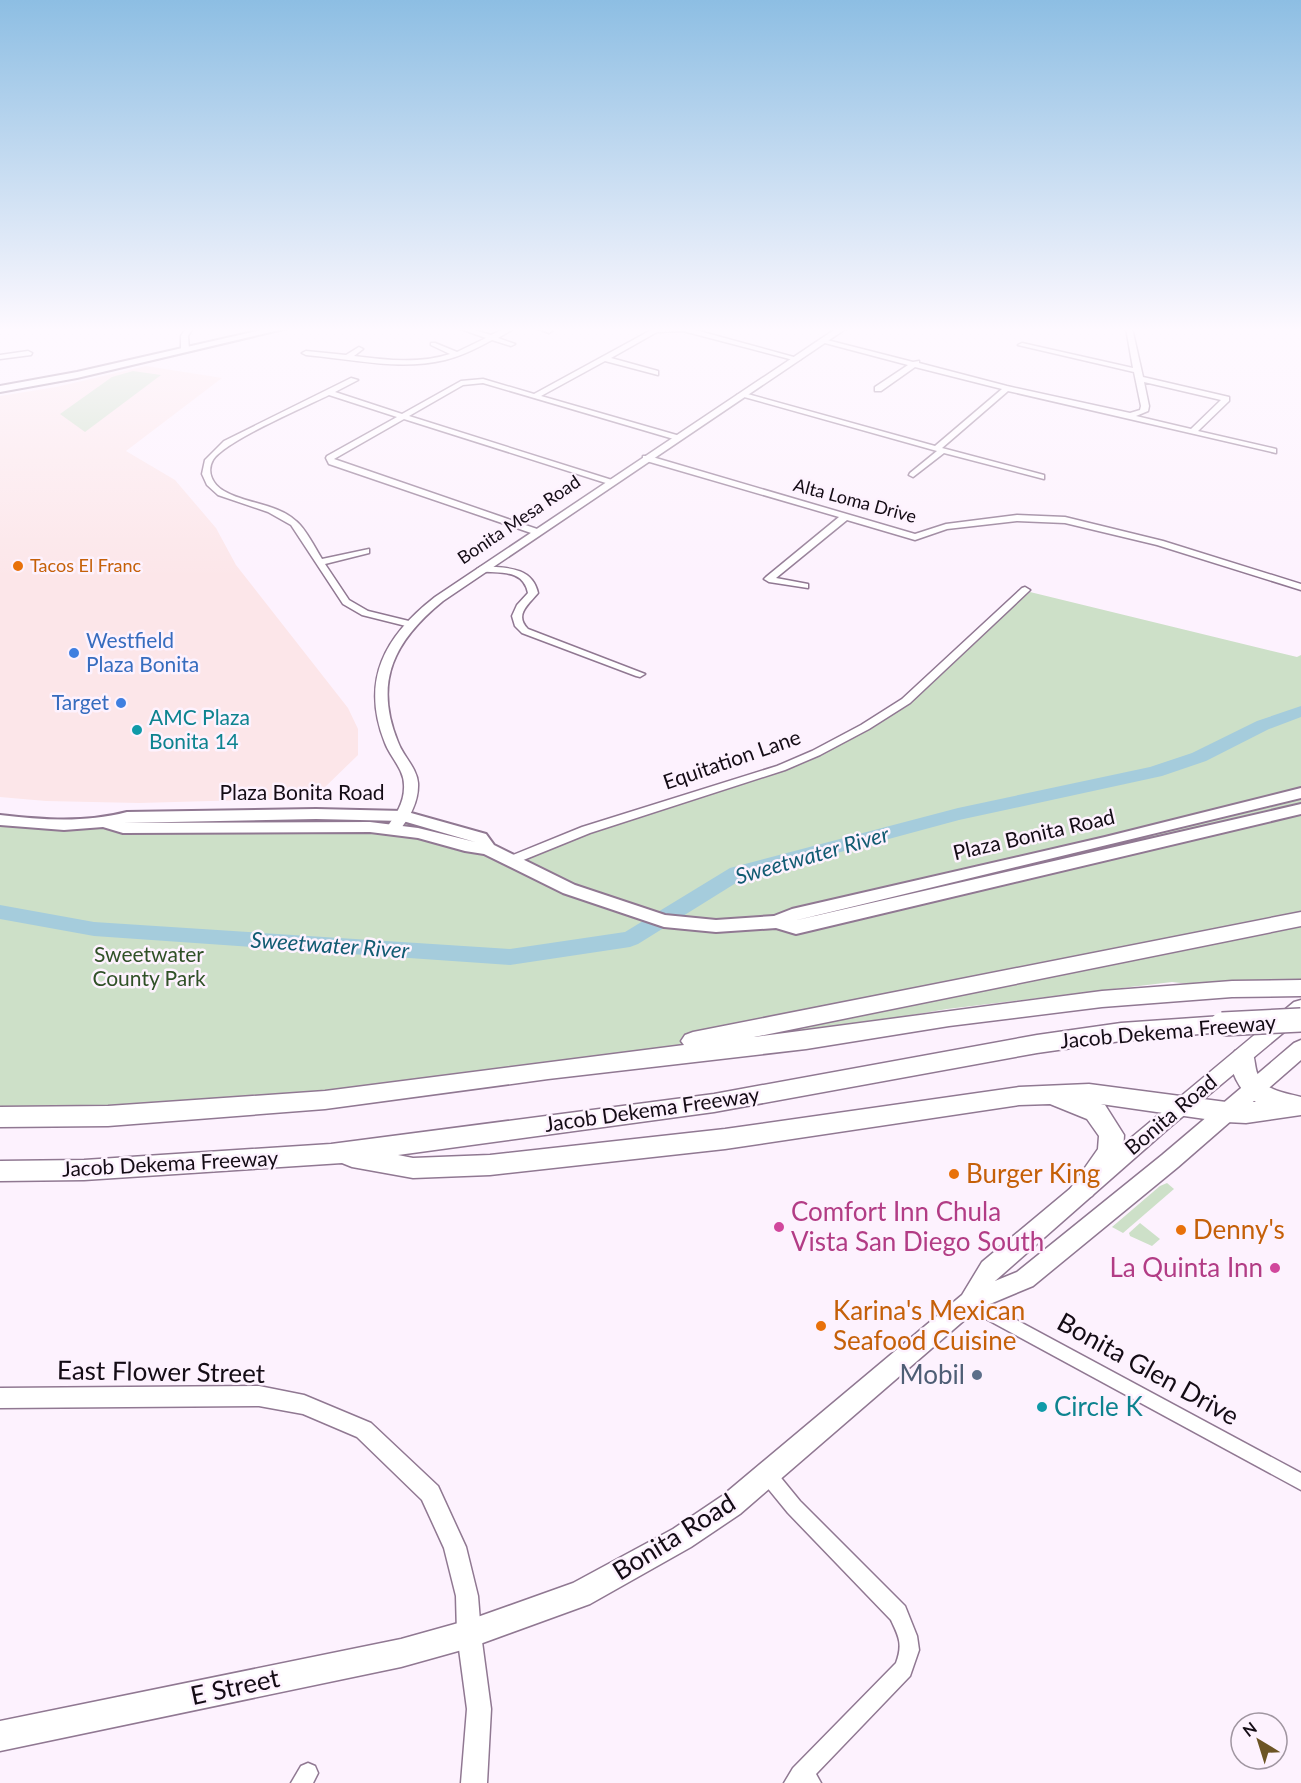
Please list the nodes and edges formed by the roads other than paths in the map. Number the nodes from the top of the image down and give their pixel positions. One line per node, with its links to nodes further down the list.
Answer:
1 (292, 411): 24 (street)
2 (388, 411): 12 (street)
3 (411, 411): 12 (street)
4 (586, 411): 14 (street)
5 (717, 411): 14 (street, Bonita Mesa Road)
6 (801, 411): 15 (street)
7 (982, 411): 15 (street)
8 (1108, 411): 11 (street)
9 (1143, 411): 11 (street)
10 (1213, 411): 13 (street)
11 (1120, 414): 13 (street)
12 (403, 416): 20 (street); 22 (street)
13 (1192, 432): 16 (street)
14 (676, 438): 17 (street, Bonita Mesa Road)
15 (940, 449): 18 (street); 19 (street)
16 (1273, 451)
17 (646, 458): 20 (street, Bonita Mesa Road); 21 (street, Alta Loma Drive)
18 (913, 475)
19 (1041, 477)
20 (609, 483): 22 (street, Bonita Mesa Road)
21 (845, 517): 26 (street); 27 (street, Alta Loma Drive)
22 (537, 532): 25 (street, Bonita Mesa Road)
23 (366, 551): 24 (street)
24 (321, 562): 29 (street)
25 (482, 569): 29 (street, Bonita Mesa Road); 30 (street)
26 (806, 586)
27 (1301, 586)
28 (1025, 590): 38 (street, Equitation Lane)
29 (410, 624): 33 (street, Bonita Mesa Road)
30 (640, 674)
31 (1301, 794): 40 (main road, Plaza Bonita Road)
32 (1301, 809): 40 (main road, Plaza Bonita Road)
33 (404, 816): 35 (main road, Plaza Bonita Road); 36 (street, Bonita Mesa Road); 37 (main road, Plaza Bonita Road)
34 (0, 820): 35 (main road, Plaza Bonita Road)
35 (107, 823): 36 (main road, Plaza Bonita Road)
36 (392, 830): 37 (main road, Plaza Bonita Road)
37 (488, 849): 38 (main road, Plaza Bonita Road)
38 (512, 860): 40 (main road, Plaza Bonita Road)
39 (1301, 919): 46 (highway)
40 (777, 922)
41 (1301, 988): 46 (highway, Jacob Dekema Freeway)
42 (1301, 1007): 45 (main road, Bonita Road)
43 (1301, 1020): 53 (highway, Jacob Dekema Freeway, bridge)
44 (1301, 1048): 47 (main road, Bonita Road)
45 (1243, 1057): 47 (highway); 50 (main road, Bonita Road)
46 (548, 1070): 52 (highway, Jacob Dekema Freeway)
47 (1254, 1088): 49 (highway); 51 (main road, Bonita Road)
48 (1044, 1095): 50 (highway); 53 (highway); 55 (highway)
49 (1301, 1106): 51 (highway)
50 (1180, 1107): 51 (highway); 55 (main road, Bonita Road)
51 (1226, 1112): 56 (main road, Bonita Road)
52 (0, 1117)
53 (331, 1154): 54 (highway, Jacob Dekema Freeway)
54 (0, 1171)
55 (1083, 1189): 56 (main road, Bonita Road)
56 (970, 1302): 58 (main road, Bonita Road); 59 (street, Bonita Glen Drive)
57 (0, 1398): 60 (street, East Flower Street)
58 (767, 1474): 60 (main road, Bonita Road); 62 (street)
59 (1301, 1482)
60 (469, 1634): 61 (main road, E Street); 63 (street)
61 (0, 1736)
62 (802, 1780)
63 (474, 1783)

